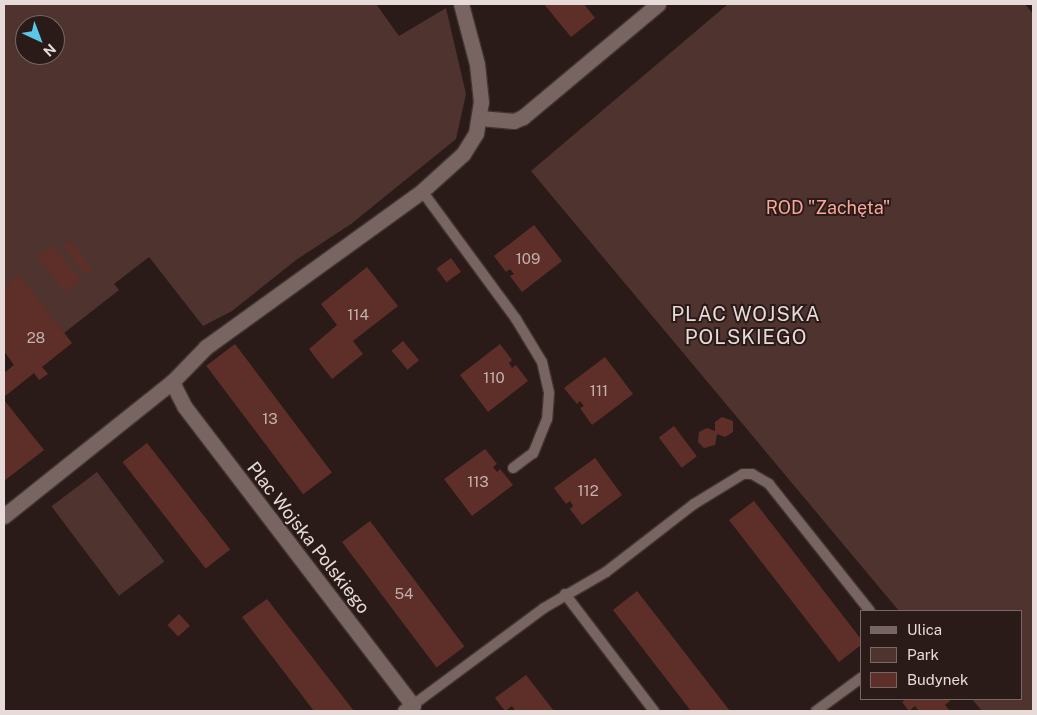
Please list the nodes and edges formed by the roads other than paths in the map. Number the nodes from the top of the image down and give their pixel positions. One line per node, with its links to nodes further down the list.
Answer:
1 (461, 4): 3 (street)
2 (658, 4): 3 (street)
3 (480, 118): 4 (street)
4 (422, 191): 5 (street); 6 (lane)
5 (172, 382): 7 (street); 11 (street, Plac Wojska Polskiego)
6 (514, 468)
7 (4, 516)
8 (565, 594): 9 (lane); 11 (lane); 12 (lane)
9 (869, 610)
10 (860, 679): 13 (lane)
11 (409, 708)
12 (654, 711)
13 (816, 711)

